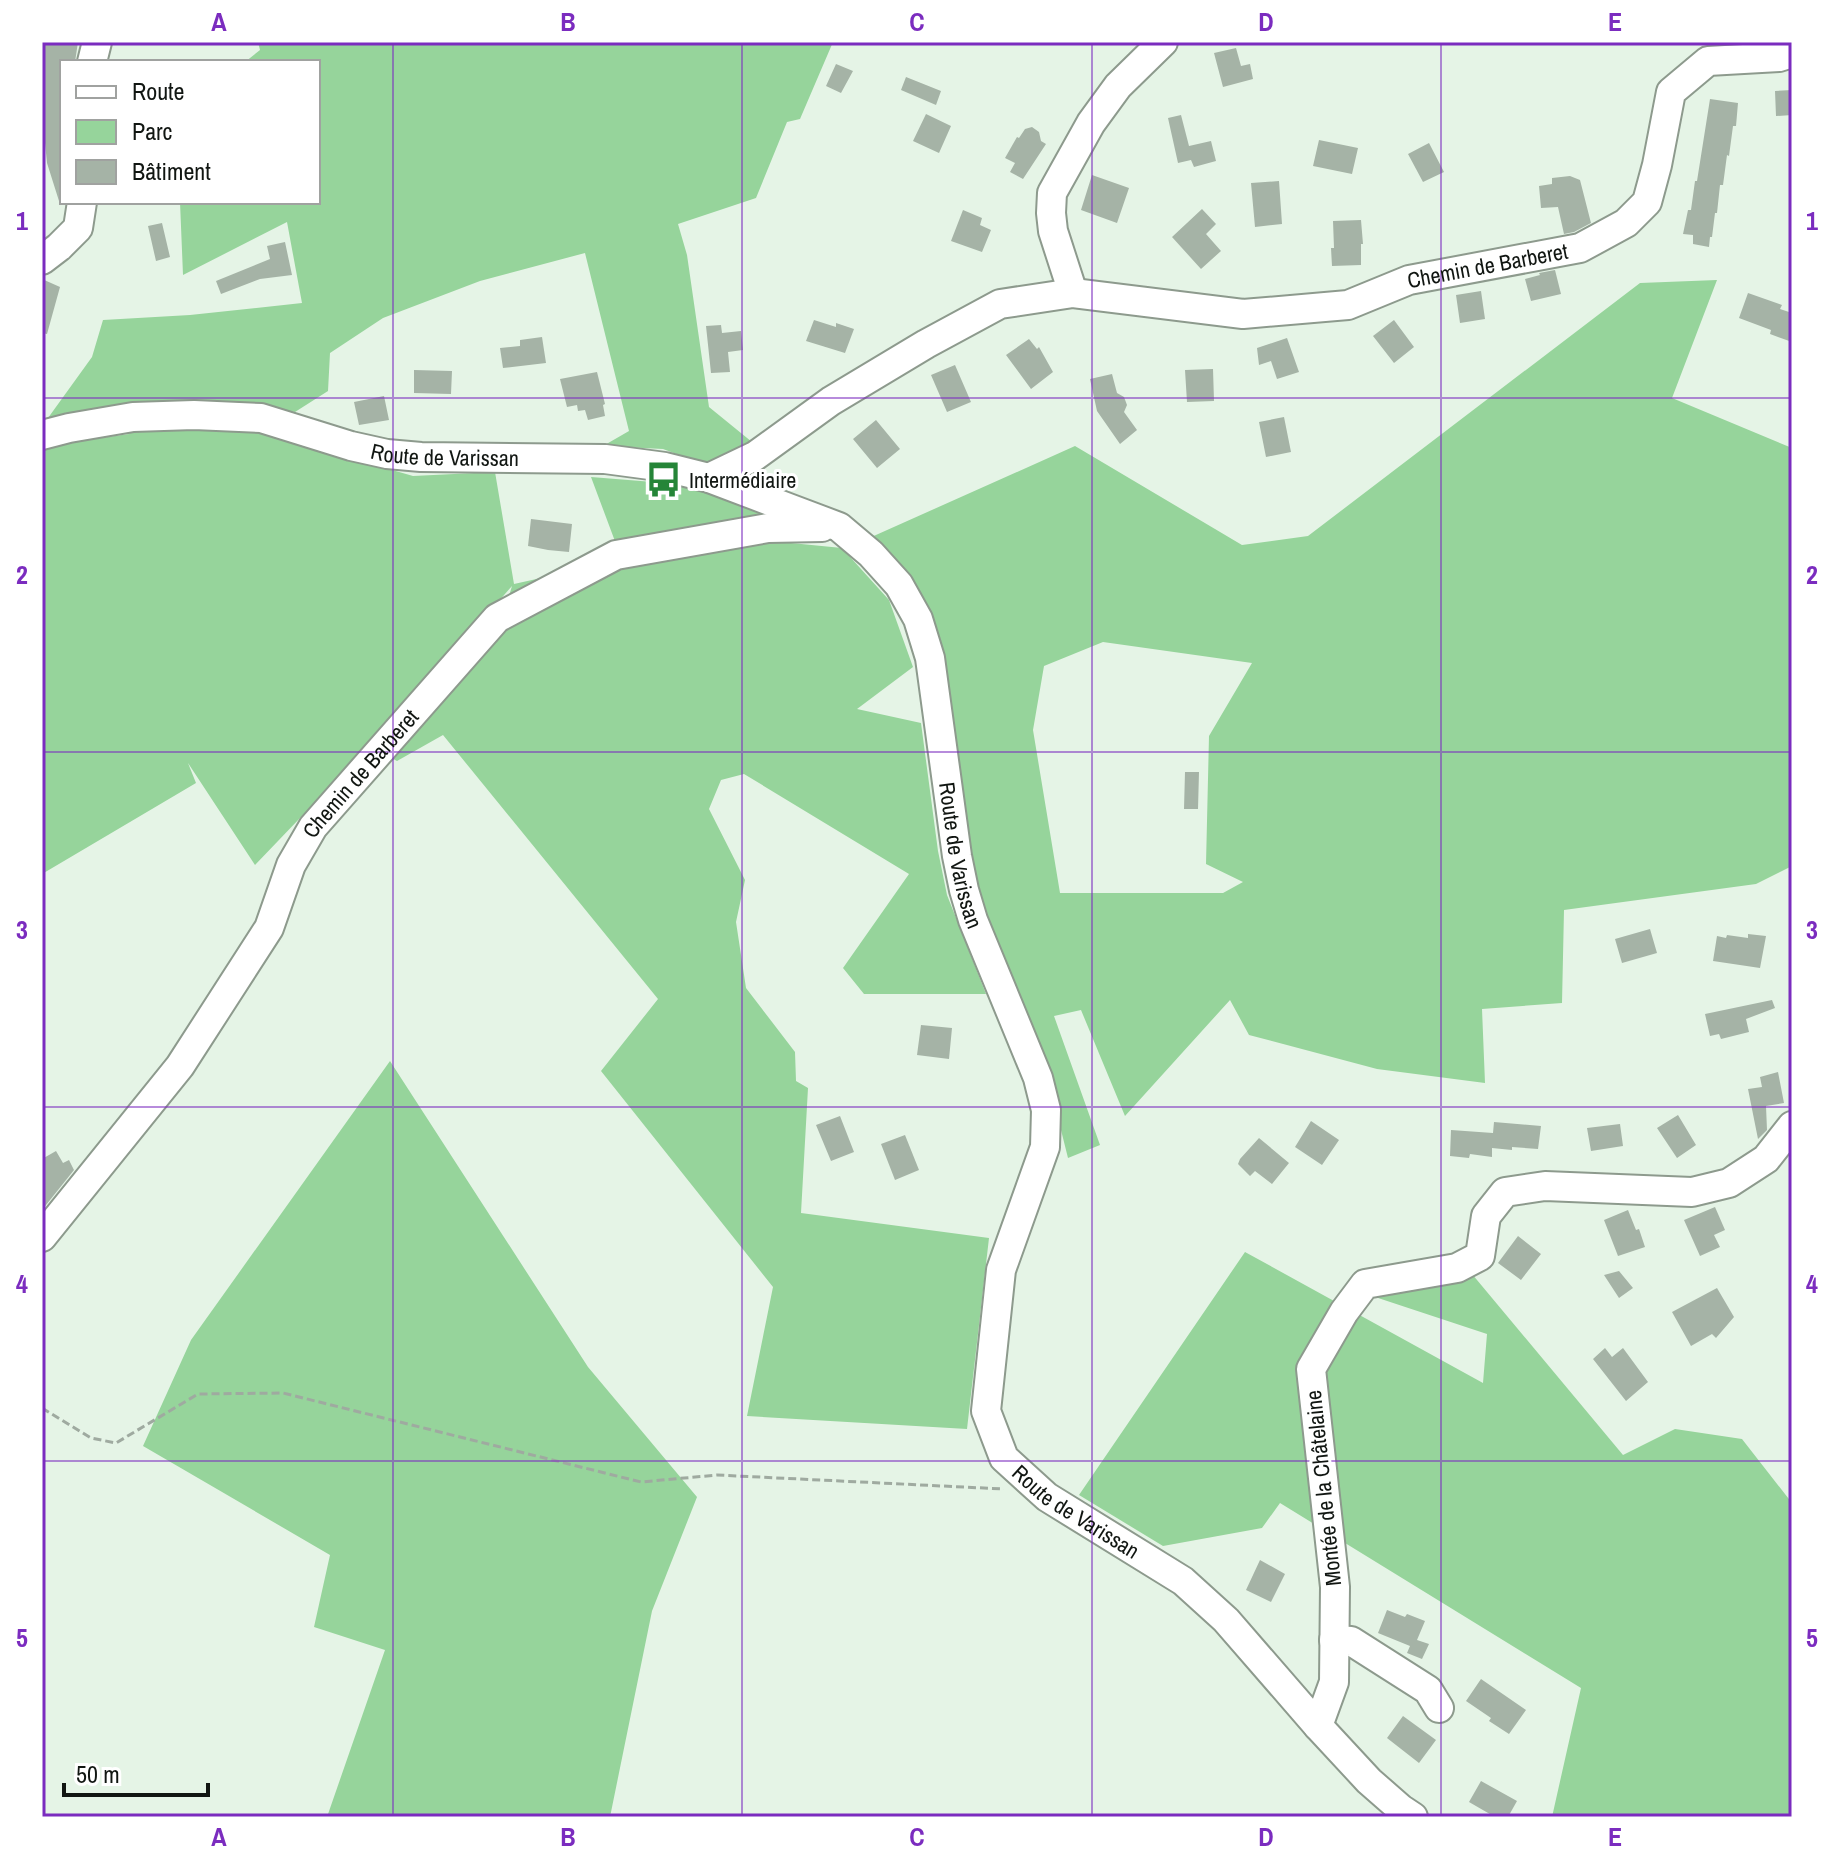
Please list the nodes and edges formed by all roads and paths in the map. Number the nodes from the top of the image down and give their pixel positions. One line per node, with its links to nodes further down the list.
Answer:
1 (1163, 42): 5 (street)
2 (1792, 53): 5 (street, Chemin de Barberet)
3 (82, 204): 4 (street)
4 (42, 260)
5 (1073, 293): 7 (street, Chemin de Barberet)
6 (42, 435): 7 (street, Route de Varissan)
7 (709, 478): 8 (street, Route de Varissan)
8 (839, 527): 10 (street, Chemin de Barberet); 12 (street, Route de Varissan)
9 (1792, 1126): 13 (street, Montée de la Châtelaine)
10 (42, 1236)
11 (42, 1408): 12 (path)
12 (1040, 1491): 15 (street, Route de Varissan)
13 (1334, 1640): 14 (street); 15 (street, Montée de la Châtelaine)
14 (1439, 1708)
15 (1318, 1726): 16 (street, Route de Varissan)
16 (1413, 1817)

